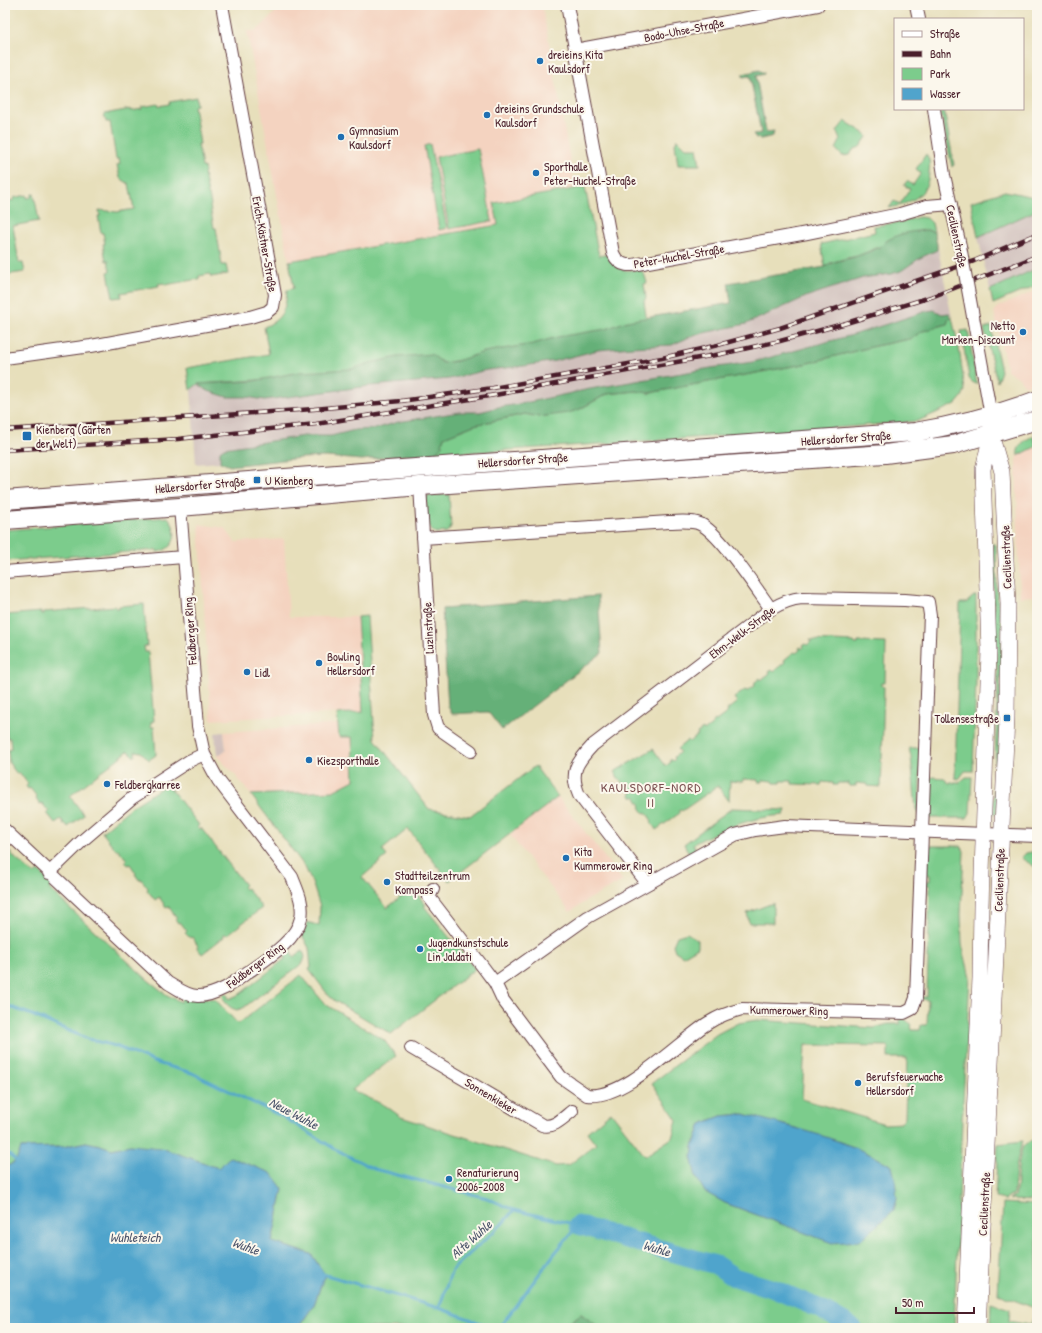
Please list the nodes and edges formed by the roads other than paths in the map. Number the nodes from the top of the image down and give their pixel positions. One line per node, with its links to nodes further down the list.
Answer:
1 (222, 5): 9 (street, Erich-Kästner-Straße)
2 (566, 5): 6 (street, Peter-Huchel-Straße)
3 (818, 5): 6 (street, Bodo-Uhse-Straße)
4 (916, 5): 5 (street)
5 (919, 18)
6 (575, 50): 8 (street, Peter-Huchel-Straße)
7 (934, 110): 8 (street, Cecilienstraße)
8 (951, 204): 11 (street, Cecilienstraße, bridge)
9 (5, 358)
10 (1037, 400): 11 (main road, Hellersdorfer Straße)
11 (991, 416): 13 (street, Cecilienstraße); 14 (main road, Hellersdorfer Straße)
12 (1037, 420): 13 (main road, Hellersdorfer Straße)
13 (991, 434): 15 (main road, Hellersdorfer Straße); 27 (street, Cecilienstraße); 28 (street, Cecilienstraße)
14 (418, 468): 15 (main road); 16 (main road, Hellersdorfer Straße)
15 (420, 486): 17 (main road, Hellersdorfer Straße); 19 (street, Luzinstraße)
16 (5, 500)
17 (180, 507): 18 (main road, Hellersdorfer Straße); 20 (street, Feldberger Ring)
18 (5, 520)
19 (424, 538): 22 (street); 23 (street, Luzinstraße)
20 (183, 557): 21 (street); 24 (street, Feldberger Ring)
21 (5, 572)
22 (771, 609): 26 (street, Ehm-Welk-Straße); 31 (street, Ehm-Welk-Straße)
23 (471, 751)
24 (204, 754): 30 (street); 30 (street, Feldberger Ring)
25 (5, 830): 30 (street, Feldberger Ring)
26 (922, 832): 27 (street); 31 (street); 33 (street, Kummerower Ring)
27 (983, 834): 28 (street); 36 (street, Cecilienstraße)
28 (1001, 834): 29 (street); 37 (street, Cecilienstraße)
29 (1037, 836)
30 (49, 872)
31 (647, 883): 33 (street)
32 (433, 889): 33 (street, Kummerower Ring)
33 (495, 983)
34 (411, 1048): 35 (street, Sonnenkieker)
35 (572, 1111)
36 (965, 1328)
37 (978, 1328)

